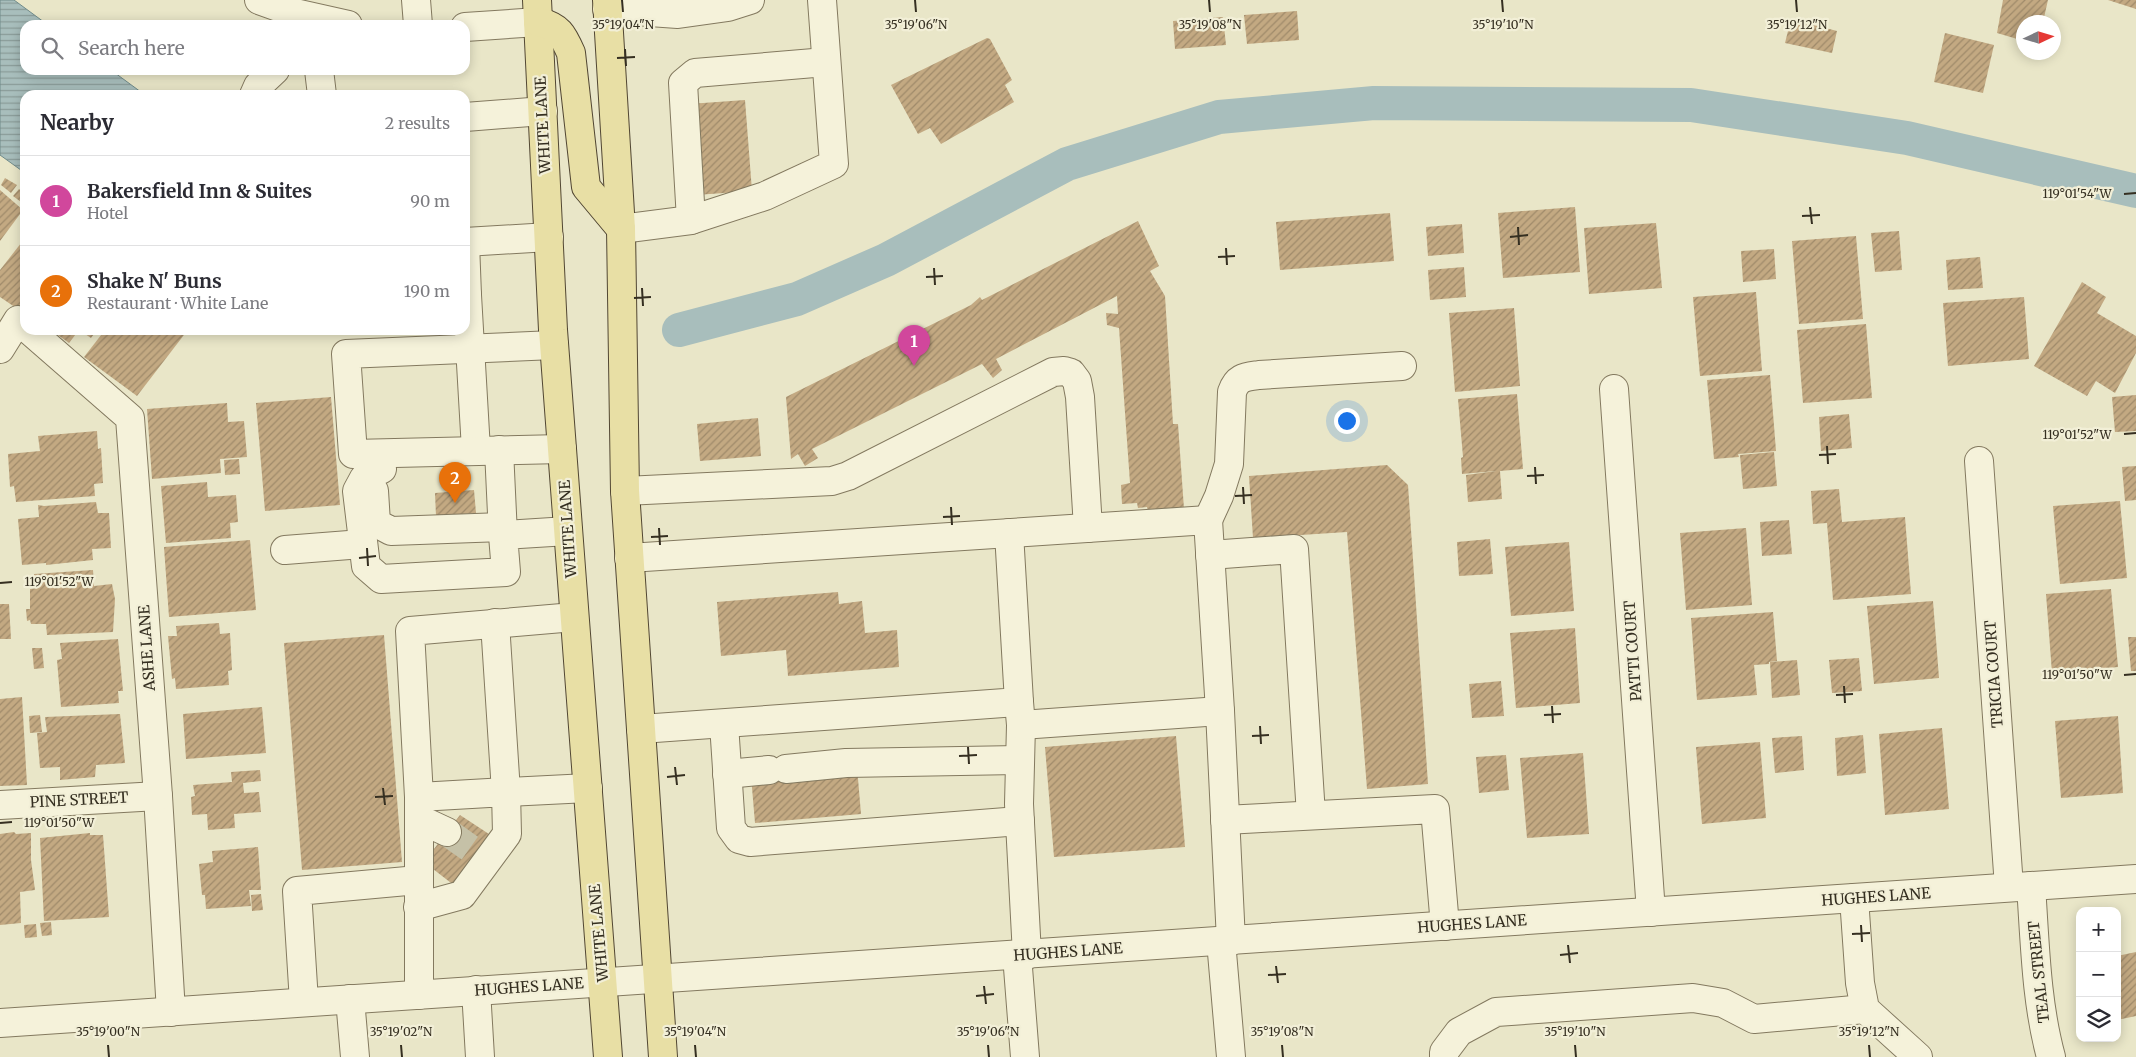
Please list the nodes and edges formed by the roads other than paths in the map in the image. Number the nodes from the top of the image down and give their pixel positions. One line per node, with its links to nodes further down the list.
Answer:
1 (260, 0): 8 (street)
2 (416, 0): 10 (street)
3 (750, 0): 6 (street)
4 (822, 0): 12 (street)
5 (603, 3): 6 (street); 20 (main road)
6 (702, 5)
7 (538, 11): 11 (street); 17 (main road, WHITE LANE); 20 (main road)
8 (316, 15): 9 (street)
9 (332, 20)
10 (418, 20)
11 (470, 26)
12 (826, 62): 19 (street); 19 (street)
13 (269, 75): 15 (street)
14 (320, 75): 16 (street)
15 (256, 90)
16 (321, 90)
17 (543, 111): 18 (street); 21 (main road, WHITE LANE)
18 (470, 117)
19 (691, 220): 20 (street)
20 (621, 229): 36 (main road)
21 (549, 237): 22 (street); 26 (main road, WHITE LANE)
22 (470, 242)
23 (18, 321): 27 (street)
24 (34, 335): 56 (street, ASHE LANE)
25 (470, 335): 28 (street)
26 (554, 345): 28 (street); 31 (main road, WHITE LANE)
27 (0, 348)
28 (471, 348): 32 (street); 33 (street)
29 (1402, 366): 37 (street)
30 (1614, 389): 68 (street, PATTI COURT)
31 (562, 449): 32 (street); 40 (main road, WHITE LANE)
32 (488, 450): 33 (street); 39 (street)
33 (424, 452): 35 (street)
34 (1979, 461): 65 (street, TRICIA COURT)
35 (382, 469): 39 (street); 42 (street)
36 (624, 490): 38 (street); 45 (main road)
37 (1208, 520): 38 (street); 44 (street)
38 (1088, 528): 41 (street)
39 (504, 531): 40 (street); 42 (street)
40 (568, 531): 46 (main road, WHITE LANE)
41 (1009, 533): 45 (street); 49 (street)
42 (362, 544): 43 (street)
43 (285, 550)
44 (1210, 555): 48 (street); 59 (street)
45 (629, 558): 51 (main road)
46 (574, 618): 47 (street); 54 (main road, WHITE LANE)
47 (495, 624): 55 (street); 58 (street)
48 (1220, 711): 49 (street); 60 (street)
49 (1020, 713): 50 (street); 52 (street)
50 (724, 724): 51 (street); 53 (street)
51 (641, 729): 72 (main road)
52 (1019, 760): 53 (street); 61 (street)
53 (727, 774): 61 (street)
54 (588, 788): 55 (street); 73 (main road, WHITE LANE)
55 (506, 792): 58 (street); 67 (street)
56 (158, 796): 57 (street, PINE STREET); 79 (street, ASHE LANE)
57 (0, 805)
58 (419, 808): 62 (street); 64 (street)
59 (1311, 815): 60 (street); 69 (street)
60 (1224, 820): 70 (street)
61 (1020, 821): 71 (street)
62 (447, 832)
63 (2136, 878): 65 (street, HUGHES LANE)
64 (418, 880): 67 (street); 77 (street)
65 (2020, 887): 66 (street, HUGHES LANE); 89 (street, TEAL STREET)
66 (1854, 898): 68 (street, HUGHES LANE); 78 (street)
67 (418, 907): 75 (street)
68 (1651, 912): 69 (street, HUGHES LANE)
69 (1445, 926): 70 (street, HUGHES LANE)
70 (1226, 941): 71 (street, HUGHES LANE); 86 (street)
71 (1022, 955): 72 (street, HUGHES LANE); 85 (street)
72 (658, 980): 73 (street, HUGHES LANE); 84 (main road)
73 (603, 982): 74 (street, HUGHES LANE); 83 (main road, WHITE LANE)
74 (476, 990): 75 (street, HUGHES LANE); 82 (street)
75 (419, 995): 76 (street, HUGHES LANE)
76 (350, 999): 77 (street, HUGHES LANE); 81 (street)
77 (304, 1002): 79 (street, HUGHES LANE)
78 (1865, 1009): 87 (street); 88 (street)
79 (171, 1012): 80 (street, HUGHES LANE)
80 (0, 1023)
81 (355, 1057)
82 (480, 1057)
83 (608, 1057)
84 (663, 1057)
85 (1025, 1057)
86 (1231, 1057)
87 (1444, 1057)
88 (1918, 1057)
89 (2051, 1057)

